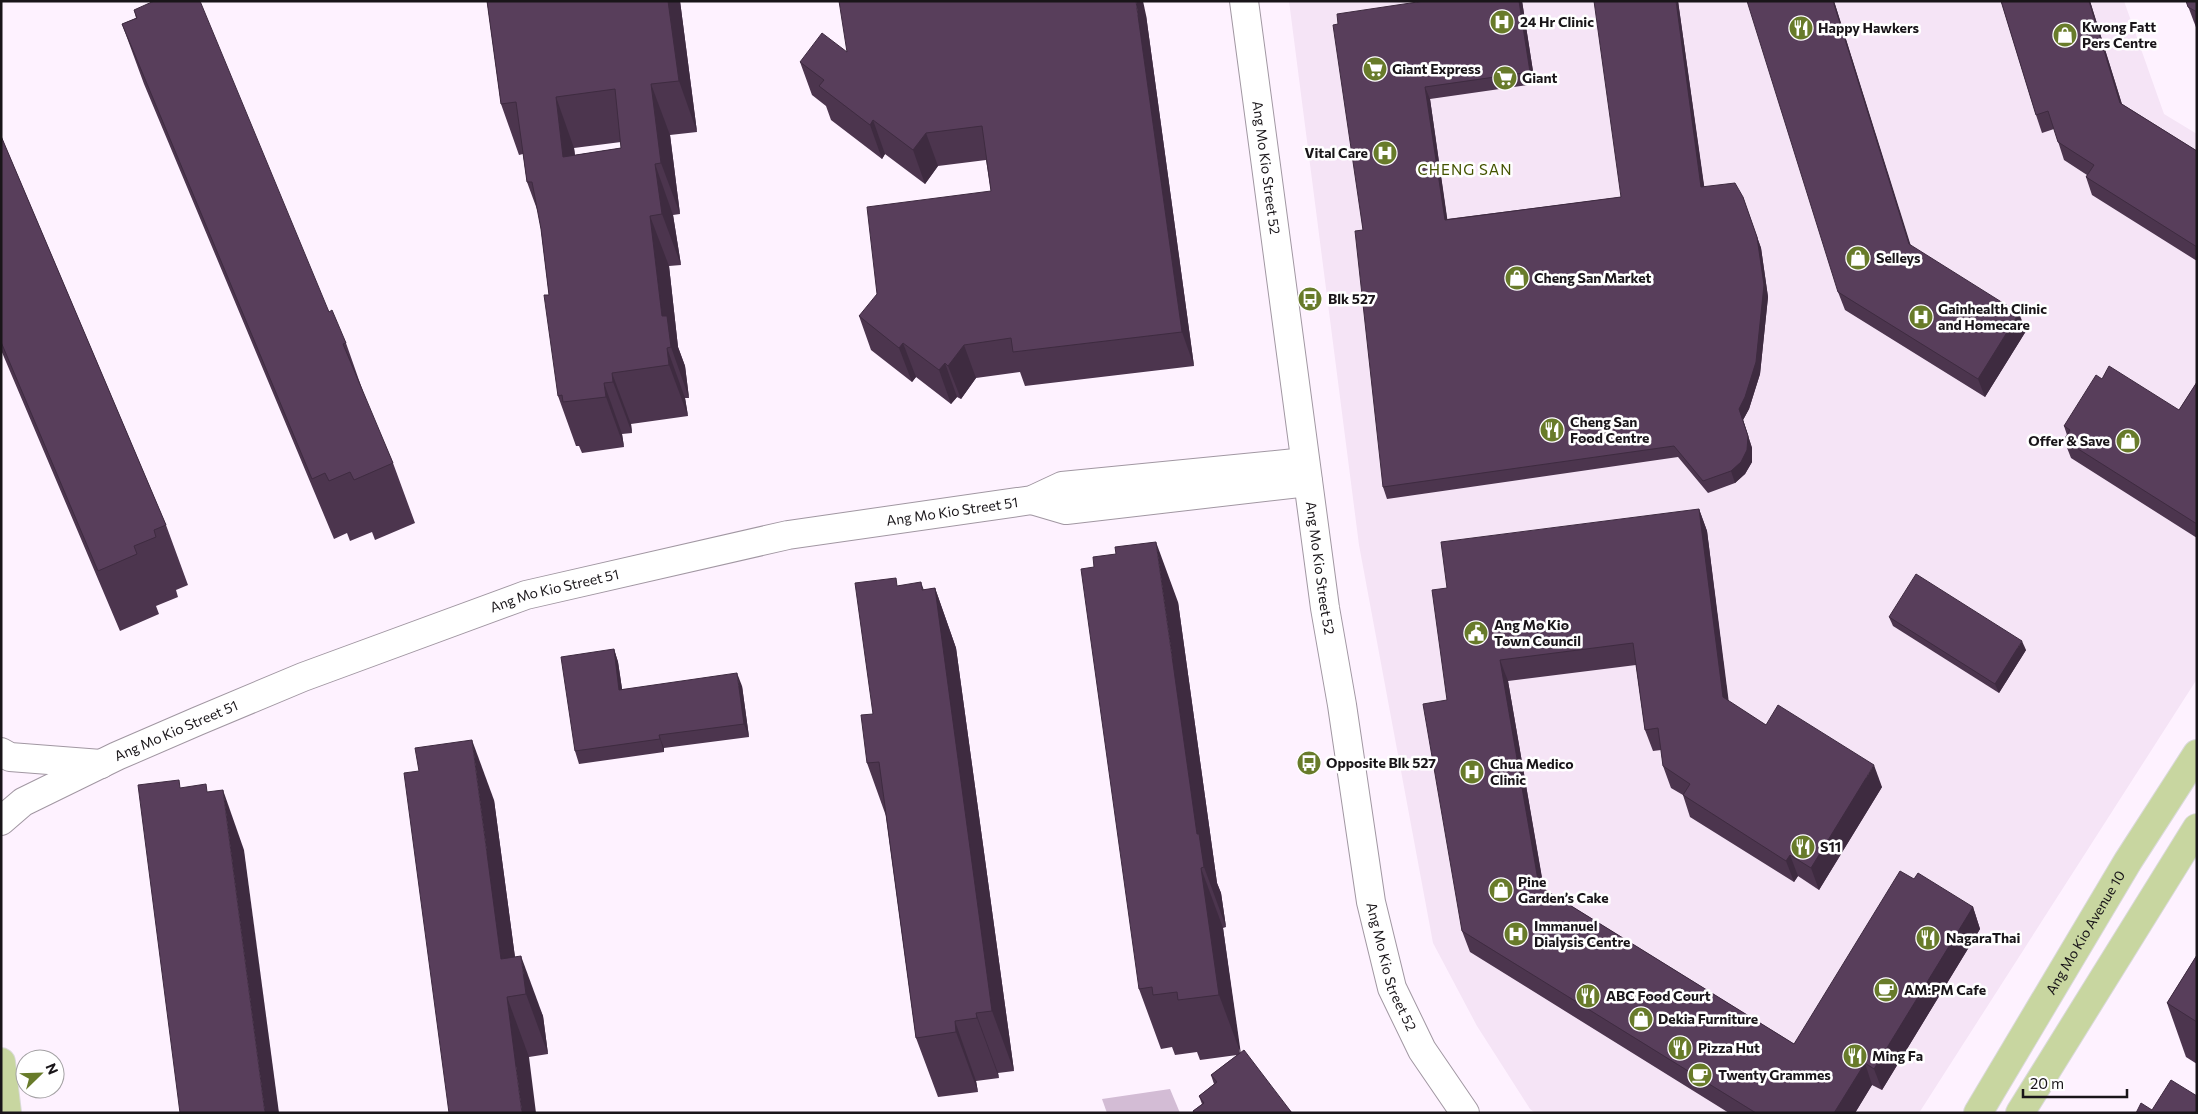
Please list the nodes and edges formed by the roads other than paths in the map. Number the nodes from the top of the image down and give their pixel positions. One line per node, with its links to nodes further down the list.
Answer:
1 (1244, 1): 2 (street, Ang Mo Kio Street 52)
2 (1307, 472): 5 (street, Ang Mo Kio Street 51); 10 (street, Ang Mo Kio Street 52)
3 (1, 752): 5 (street, Ang Mo Kio Street 51)
4 (2197, 754): 11 (main road, Ang Mo Kio Avenue 10)
5 (101, 764): 6 (street, Ang Mo Kio Street 51)
6 (1, 821)
7 (2197, 828): 12 (main road)
8 (1, 1062): 9 (main road)
9 (8, 1113)
10 (1465, 1113)
11 (1978, 1113)
12 (2020, 1113)

